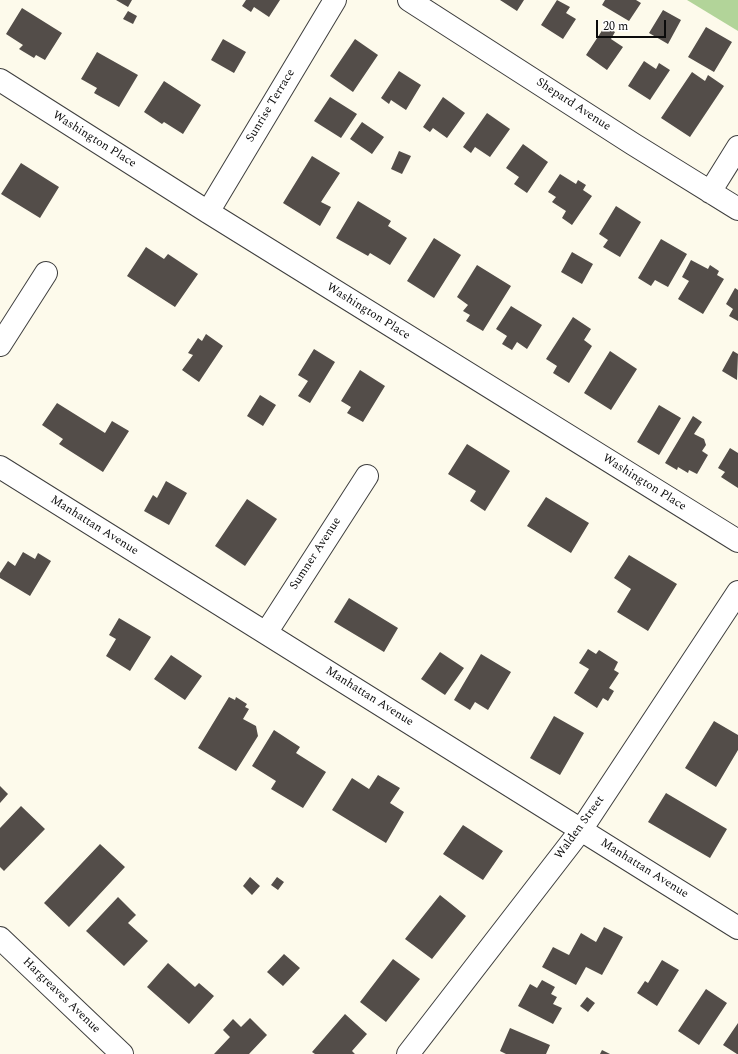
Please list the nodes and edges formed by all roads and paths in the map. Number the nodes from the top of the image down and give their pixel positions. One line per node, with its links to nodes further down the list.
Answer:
1 (335, 0): 7 (street, Sunrise Terrace)
2 (409, 0): 5 (street, Shepard Avenue)
3 (0, 80): 7 (street, Washington Place)
4 (738, 147): 5 (street)
5 (710, 192): 6 (street, Shepard Avenue)
6 (738, 209)
7 (208, 212): 12 (street, Washington Place)
8 (46, 273): 9 (street)
9 (0, 346)
10 (0, 467): 14 (street, Manhattan Avenue)
11 (367, 476): 14 (street, Sumner Avenue)
12 (738, 542)
13 (738, 592): 15 (street, Walden Street)
14 (266, 633): 15 (street, Manhattan Avenue)
15 (581, 830): 16 (street, Manhattan Avenue); 19 (street, Walden Street)
16 (738, 928)
17 (0, 938): 18 (street, Hargreaves Avenue)
18 (122, 1054)
19 (408, 1054)

